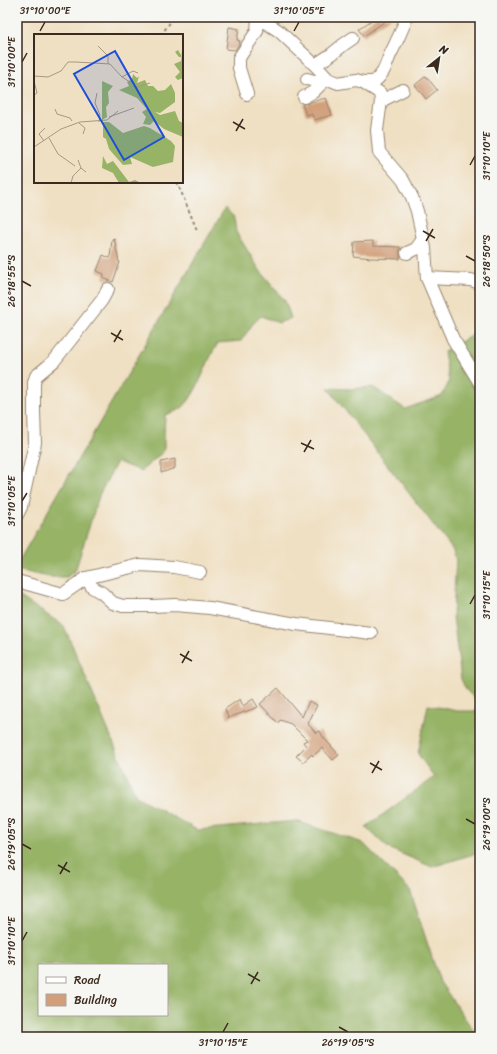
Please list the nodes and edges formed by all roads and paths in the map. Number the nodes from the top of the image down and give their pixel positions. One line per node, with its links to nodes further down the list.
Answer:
1 (174, 17): 4 (path)
2 (257, 17): 6 (street); 11 (street)
3 (407, 17): 9 (street)
4 (162, 34)
5 (353, 38): 6 (street)
6 (315, 65): 8 (street)
7 (307, 79): 8 (street)
8 (325, 81): 9 (street); 12 (street)
9 (363, 82): 13 (street)
10 (403, 90): 13 (street)
11 (247, 94)
12 (304, 97)
13 (381, 101): 16 (street)
14 (177, 183): 15 (path)
15 (197, 230)
16 (423, 239): 17 (street); 18 (street)
17 (407, 253)
18 (427, 278): 19 (street); 21 (street)
19 (480, 283)
20 (108, 289): 22 (street)
21 (480, 383)
22 (17, 515)
23 (200, 572): 24 (street)
24 (86, 578): 25 (street); 26 (street)
25 (17, 581)
26 (370, 632)

